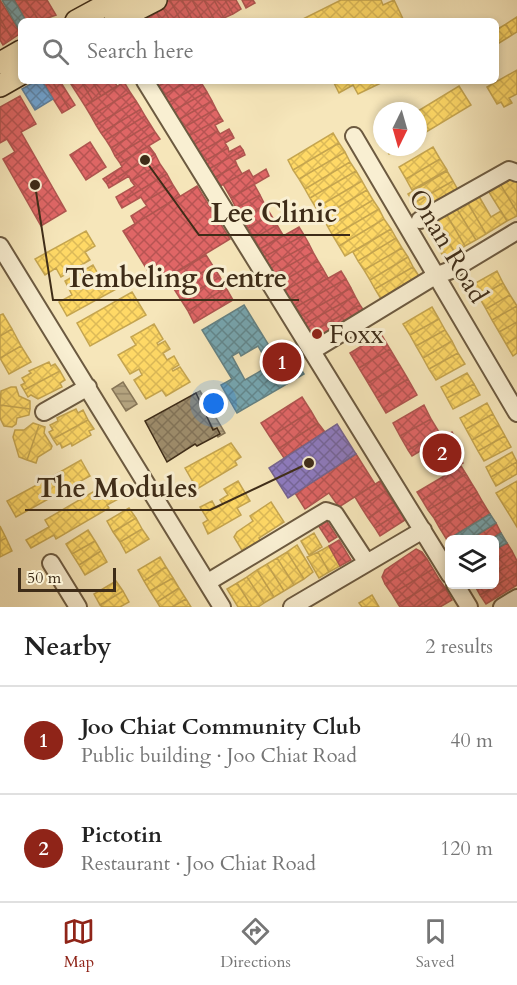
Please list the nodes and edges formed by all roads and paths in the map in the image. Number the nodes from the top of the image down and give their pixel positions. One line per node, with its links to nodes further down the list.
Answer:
1 (124, 0): 3 (main road)
2 (156, 0): 3 (main road)
3 (104, 12): 4 (main road)
4 (85, 18)
5 (18, 53): 6 (main road)
6 (0, 63)
7 (18, 76): 9 (main road)
8 (147, 84): 16 (street)
9 (0, 86)
10 (354, 136): 15 (street, Onan Road)
11 (517, 173): 12 (street)
12 (420, 220)
13 (517, 231): 15 (street)
14 (0, 246): 17 (street)
15 (438, 280): 16 (street); 19 (street, Onan Road)
16 (314, 354): 20 (street)
17 (88, 387): 18 (street); 24 (street)
18 (44, 412)
19 (517, 413)
20 (423, 530): 22 (street); 23 (street)
21 (51, 562): 27 (street)
22 (367, 563): 24 (street); 29 (street)
23 (445, 567)
24 (208, 582): 28 (street)
25 (458, 589): 30 (street)
26 (517, 598): 31 (street)
27 (78, 607)
28 (222, 607)
29 (292, 607)
30 (469, 607)
31 (502, 607)

